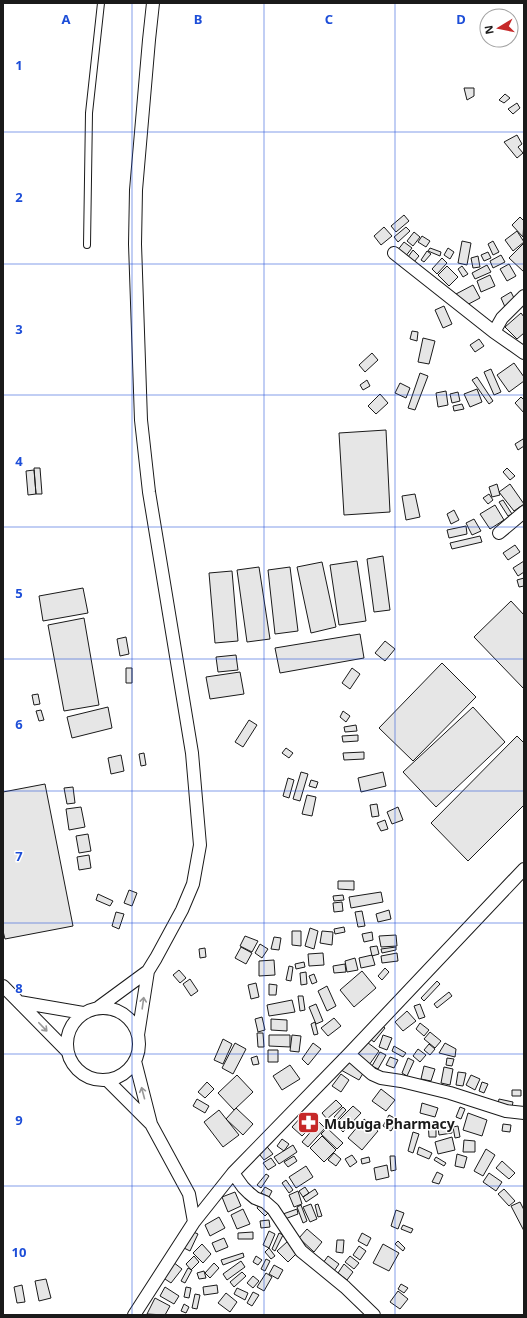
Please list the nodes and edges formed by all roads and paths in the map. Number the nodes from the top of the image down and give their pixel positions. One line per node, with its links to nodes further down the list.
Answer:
1 (101, 3): 3 (lane)
2 (154, 3): 11 (street)
3 (87, 245)
4 (394, 253): 6 (street)
5 (524, 296): 6 (street)
6 (494, 332): 7 (street)
7 (524, 353)
8 (524, 512): 9 (street)
9 (499, 533)
10 (524, 869): 18 (street)
11 (148, 971): 14 (street); 16 (street, one-way to 11)
12 (3, 986): 13 (street)
13 (19, 1002): 15 (street); 17 (street, one-way to 17)
14 (99, 1007): 15 (street); 16 (street)
15 (83, 1013): 17 (street)
16 (138, 1036): 19 (street)
17 (68, 1052): 20 (street)
18 (349, 1054): 21 (street); 23 (street)
19 (135, 1061): 20 (street); 22 (street, one-way to 19)
20 (107, 1080): 22 (street)
21 (524, 1113)
22 (151, 1124): 24 (street)
23 (233, 1173): 24 (street); 26 (street)
24 (194, 1222): 25 (street)
25 (134, 1315)
26 (374, 1315)

